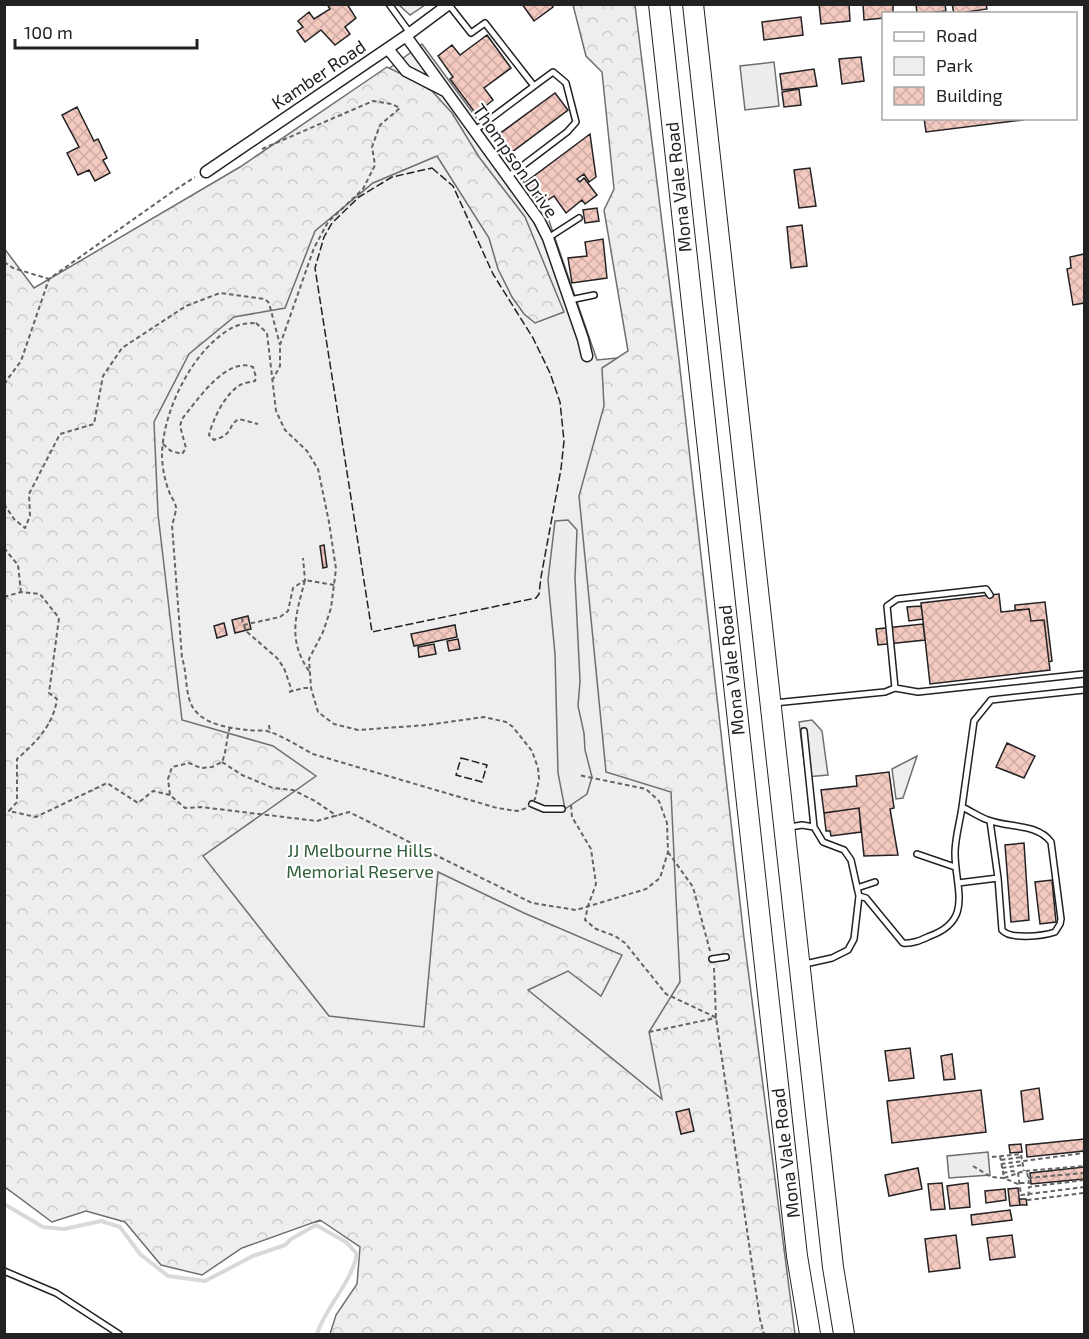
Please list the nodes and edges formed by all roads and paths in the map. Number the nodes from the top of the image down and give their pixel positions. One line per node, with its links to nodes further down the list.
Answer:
1 (389, 4): 5 (lane)
2 (659, 4): 90 (highway, Mona Vale Road)
3 (693, 4): 40 (highway, Mona Vale Road)
4 (449, 5): 5 (street, Kamber Road); 7 (lane)
5 (408, 35): 6 (street, Kamber Road); 8 (street, Thompson Drive)
6 (388, 49): 8 (street, Thompson Drive); 11 (street, Kamber Road)
7 (534, 86): 9 (lane); 12 (lane)
8 (446, 91): 9 (street, Thompson Drive)
9 (474, 131): 12 (street, Thompson Drive)
10 (261, 149): 19 (path)
11 (206, 172): 16 (path)
12 (509, 176): 14 (street, Thompson Drive)
13 (579, 218): 14 (lane)
14 (548, 238): 18 (street, Thompson Drive)
15 (4, 262): 16 (path)
16 (49, 279): 22 (path)
17 (594, 295): 18 (lane)
18 (570, 300): 20 (street, Thompson Drive)
19 (280, 345): 21 (path); 25 (path)
20 (587, 356)
21 (273, 379): 24 (path); 29 (path)
22 (4, 384)
23 (258, 424): 24 (path)
24 (163, 444): 42 (path)
25 (4, 504)
26 (4, 548): 30 (path)
27 (303, 558): 28 (path)
28 (304, 580): 29 (path); 34 (path); 35 (path)
29 (334, 585): 35 (path)
30 (21, 592): 32 (path); 47 (path)
31 (990, 595): 38 (lane)
32 (4, 597)
33 (242, 618): 34 (path)
34 (243, 625): 37 (path)
35 (310, 672): 37 (path)
36 (1084, 674): 38 (lane)
37 (311, 688): 48 (path)
38 (896, 688): 40 (lane)
39 (1084, 690): 50 (lane)
40 (772, 704): 55 (highway, Mona Vale Road)
41 (269, 725): 44 (path)
42 (230, 727): 44 (path); 45 (path)
43 (804, 731): 54 (lane)
44 (270, 733): 48 (path)
45 (222, 762): 47 (path); 52 (path)
46 (578, 776): 56 (path)
47 (170, 795): 52 (path)
48 (532, 804): 51 (lane)
49 (571, 805): 64 (path)
50 (962, 807): 53 (lane); 58 (lane)
51 (562, 809)
52 (337, 816): 64 (path)
53 (990, 821): 59 (lane); 59 (lane)
54 (814, 827): 55 (lane); 62 (lane)
55 (785, 828): 67 (highway, Mona Vale Road)
56 (668, 852): 64 (path); 66 (path)
57 (917, 854): 58 (lane)
58 (955, 867): 61 (lane)
59 (998, 878): 61 (lane)
60 (875, 882): 62 (lane)
61 (958, 883): 63 (lane)
62 (857, 888): 63 (lane)
63 (859, 896): 67 (lane)
64 (588, 906): 68 (path)
65 (726, 957): 66 (lane)
66 (712, 959): 68 (path)
67 (798, 965): 91 (highway, Mona Vale Road)
68 (716, 1017): 69 (path); 89 (path)
69 (649, 1032)
70 (1084, 1153): 73 (path)
71 (992, 1157): 72 (path)
72 (1001, 1162): 73 (path); 73 (path); 77 (path)
73 (1023, 1164): 76 (path)
74 (973, 1166): 80 (path)
75 (1084, 1166): 76 (path)
76 (1026, 1171): 78 (path); 81 (path)
77 (1003, 1173): 78 (path); 80 (path)
78 (1018, 1173): 80 (path); 83 (path)
79 (1084, 1173): 81 (path)
80 (1004, 1178): 83 (path)
81 (1028, 1178): 83 (path)
82 (1084, 1180): 86 (path)
83 (1020, 1184): 86 (path)
84 (1084, 1187): 86 (path)
85 (1084, 1193): 86 (path)
86 (1027, 1194)
87 (4, 1271): 88 (lane)
88 (119, 1335)
89 (764, 1335)
90 (810, 1335)
91 (844, 1335)

